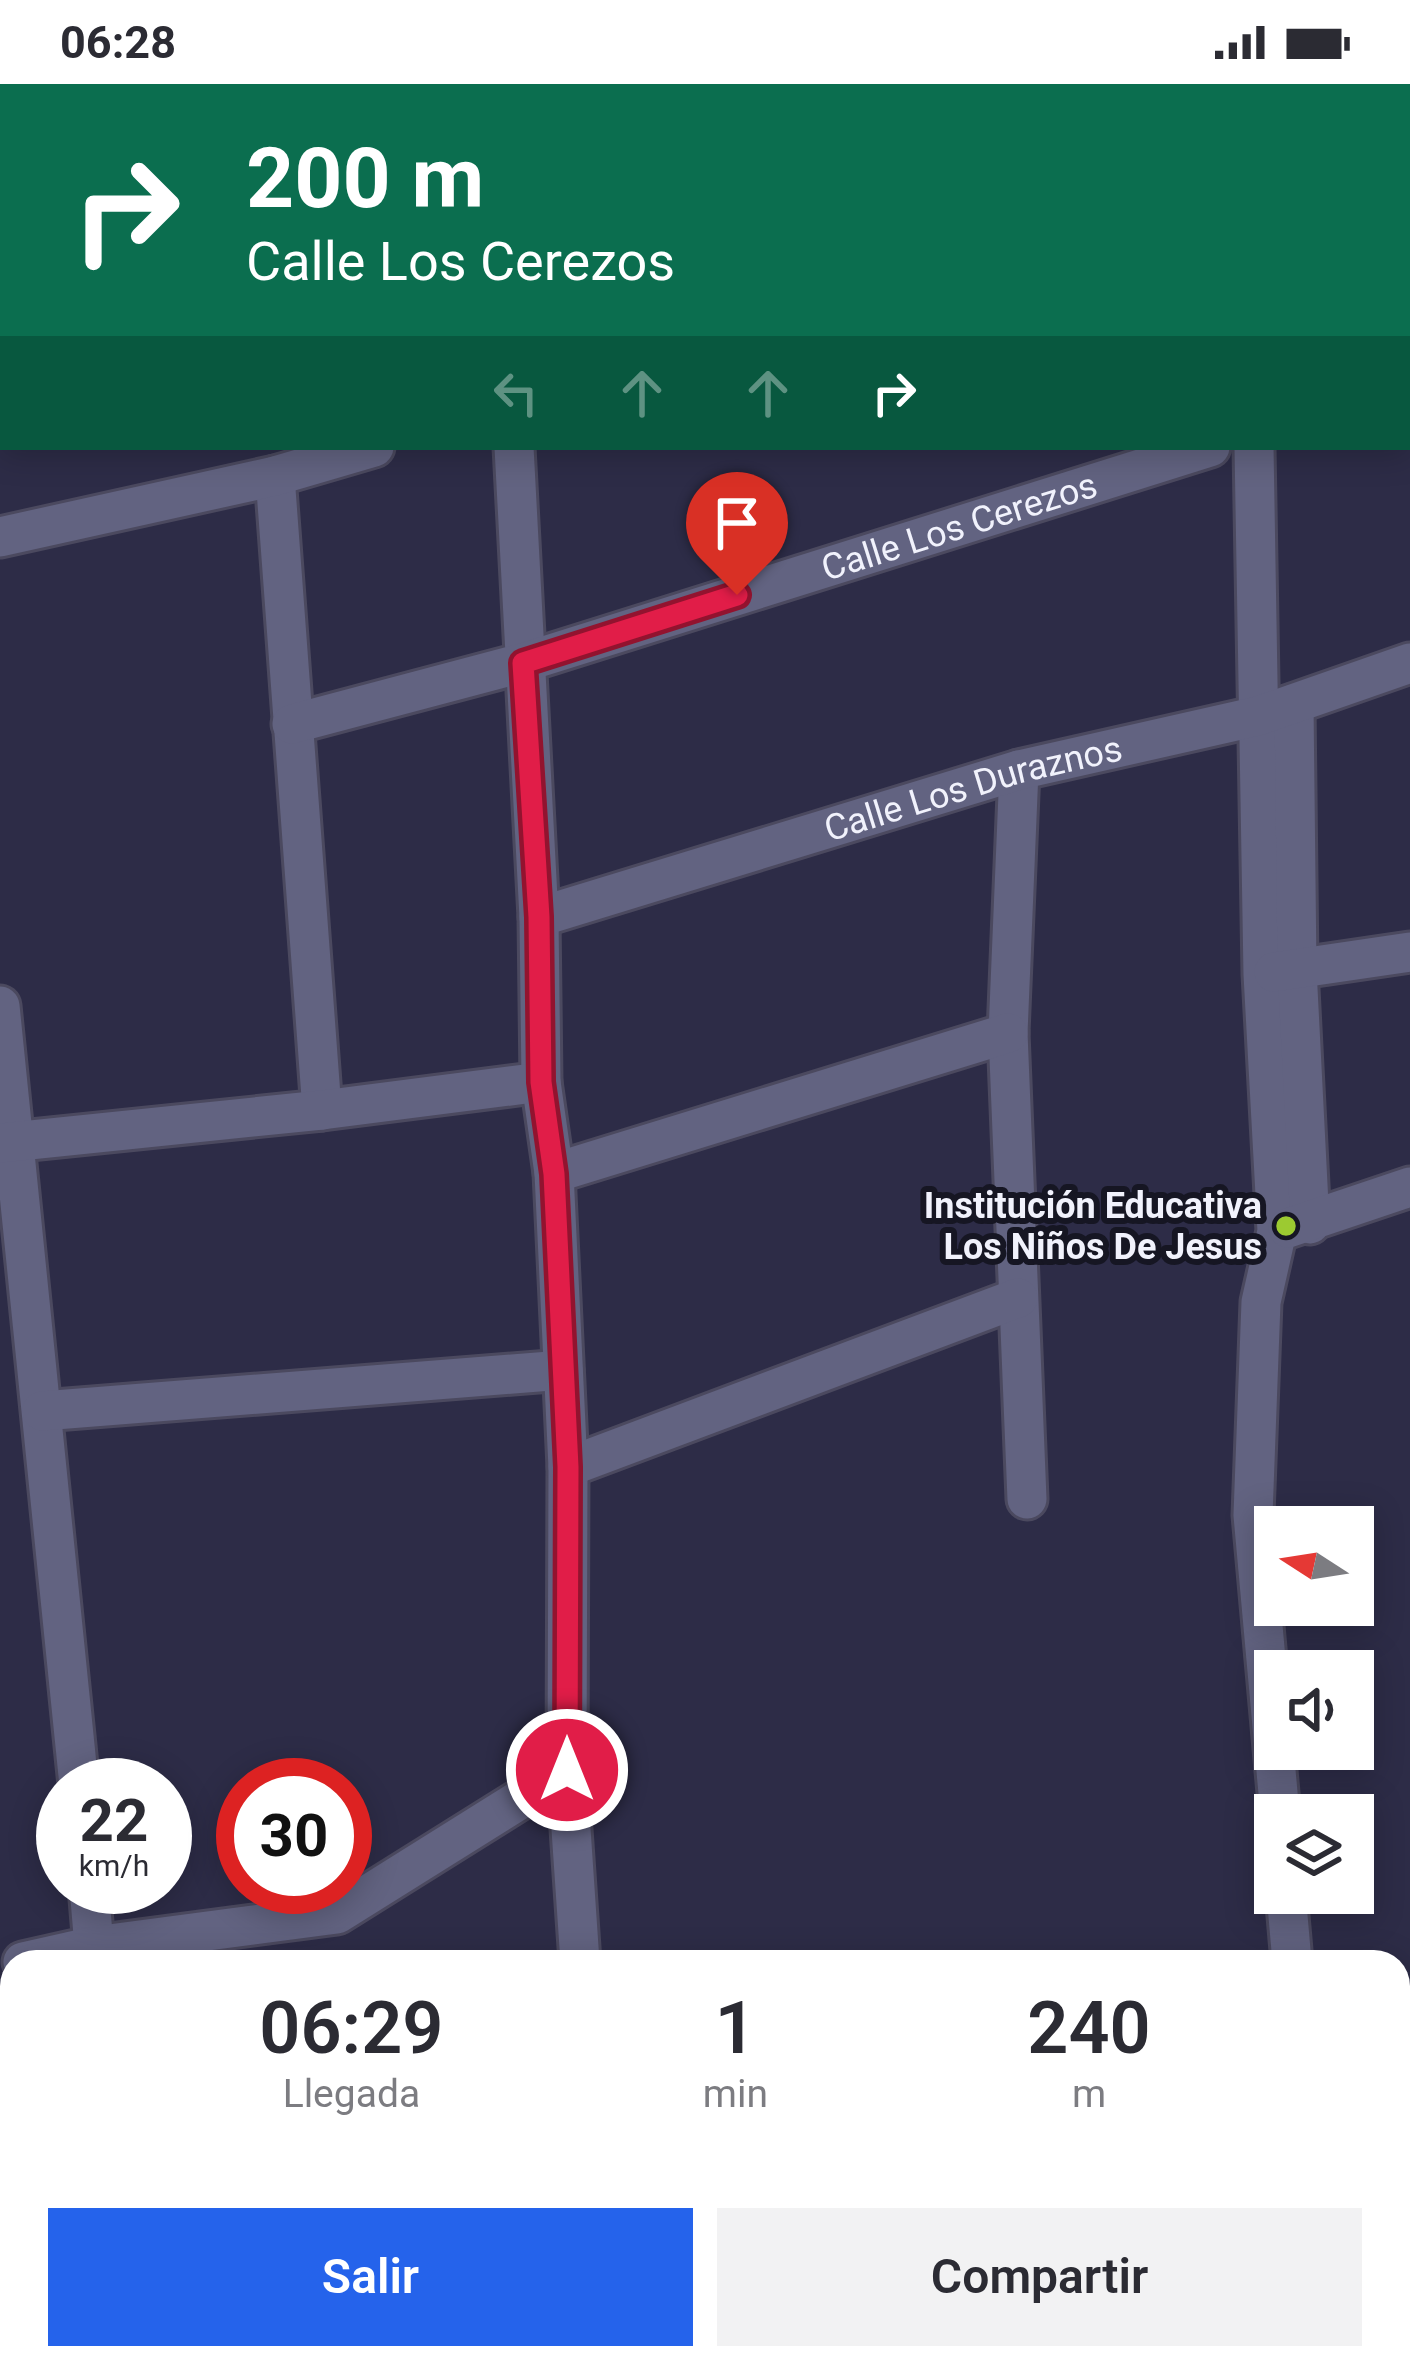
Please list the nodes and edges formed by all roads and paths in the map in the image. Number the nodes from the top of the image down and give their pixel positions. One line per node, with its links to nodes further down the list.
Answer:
1 (364, 450): 5 (street)
2 (514, 450): 8 (street)
3 (1200, 450): 8 (street, Calle Los Cerezos)
4 (1254, 450): 9 (street)
5 (275, 476): 6 (street); 10 (street)
6 (0, 536)
7 (1410, 662): 9 (street, Calle Los Duraznos)
8 (523, 663): 10 (street, Calle Los Cerezos); 12 (street)
9 (1276, 710): 11 (street, Calle Los Duraznos); 14 (street)
10 (292, 724): 18 (street)
11 (1019, 770): 12 (street, Calle Los Duraznos); 16 (street)
12 (539, 917): 17 (street)
13 (1410, 952): 14 (street)
14 (1280, 971): 22 (street)
15 (0, 1006): 19 (street)
16 (1008, 1033): 20 (street); 23 (street)
17 (541, 1082): 18 (street); 20 (street)
18 (322, 1110): 19 (street)
19 (6, 1143): 25 (street)
20 (554, 1174): 24 (street)
21 (1410, 1186): 22 (street)
22 (1293, 1227): 30 (street)
23 (1018, 1298): 26 (street); 27 (street)
24 (563, 1370): 25 (street); 26 (street)
25 (42, 1411): 28 (street)
26 (568, 1467): 29 (street)
27 (1027, 1499)
28 (76, 1758)
29 (567, 1770): 33 (street); 35 (street)
30 (1278, 1794)
31 (91, 1914): 33 (street)
32 (1288, 1914): 36 (street)
33 (94, 1946): 34 (street)
34 (76, 1950)
35 (579, 1950)
36 (1291, 1950)

